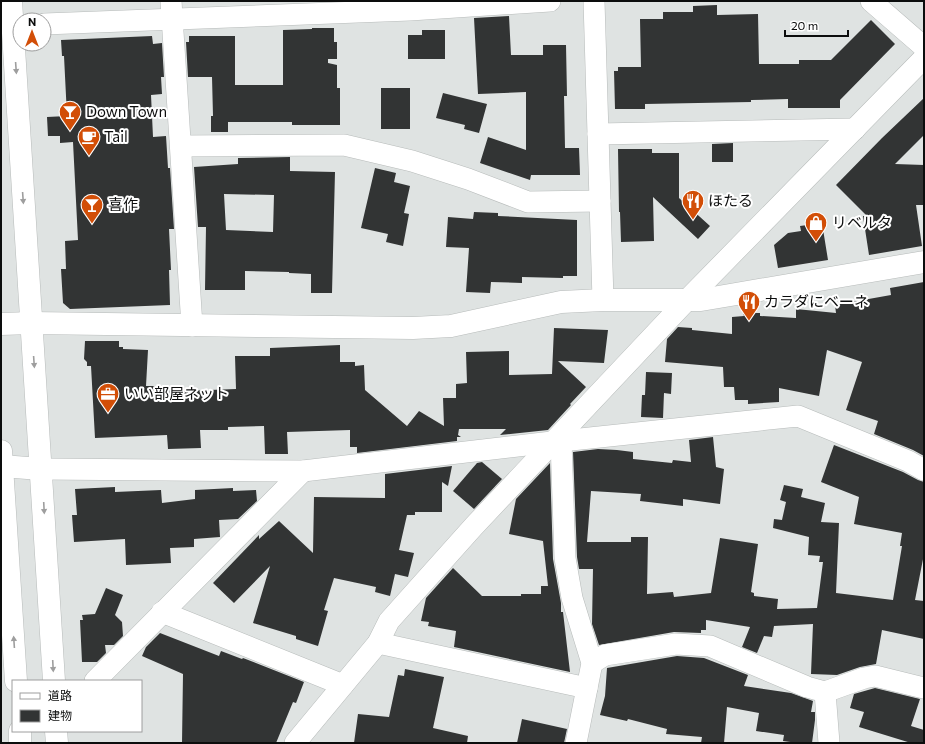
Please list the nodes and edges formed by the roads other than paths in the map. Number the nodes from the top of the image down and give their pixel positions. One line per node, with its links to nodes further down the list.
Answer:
1 (11, 1): 6 (street)
2 (550, 1): 5 (street)
3 (594, 1): 12 (street)
4 (871, 1): 8 (street)
5 (172, 10): 7 (street); 13 (street)
6 (13, 12)
7 (52, 23)
8 (924, 47)
9 (17, 52): 18 (street, one-way to 18)
10 (924, 58): 11 (street)
11 (855, 129): 12 (street); 17 (street)
12 (598, 134): 14 (street)
13 (181, 146): 14 (street); 20 (street)
14 (600, 201): 16 (street)
15 (924, 262): 17 (street)
16 (603, 300): 17 (street); 20 (street)
17 (687, 300): 21 (street)
18 (31, 323): 19 (street); 20 (street); 23 (street, one-way to 23)
19 (1, 324)
20 (192, 326)
21 (557, 442): 24 (street); 25 (street); 27 (street); 28 (street)
22 (1, 461): 23 (street); 29 (street, one-way to 22)
23 (41, 469): 25 (street); 30 (street, one-way to 30)
24 (924, 470)
25 (303, 471): 26 (street)
26 (162, 612): 31 (street); 32 (street)
27 (378, 643): 32 (street); 33 (street)
28 (592, 663): 33 (street); 35 (street)
29 (16, 680)
30 (54, 680)
31 (95, 680)
32 (343, 685): 40 (street)
33 (587, 688): 41 (street)
34 (924, 688): 35 (street)
35 (825, 692): 42 (street)
36 (20, 732): 38 (street)
37 (56, 732): 39 (street)
38 (20, 743)
39 (57, 743)
40 (295, 743)
41 (576, 743)
42 (829, 743)

